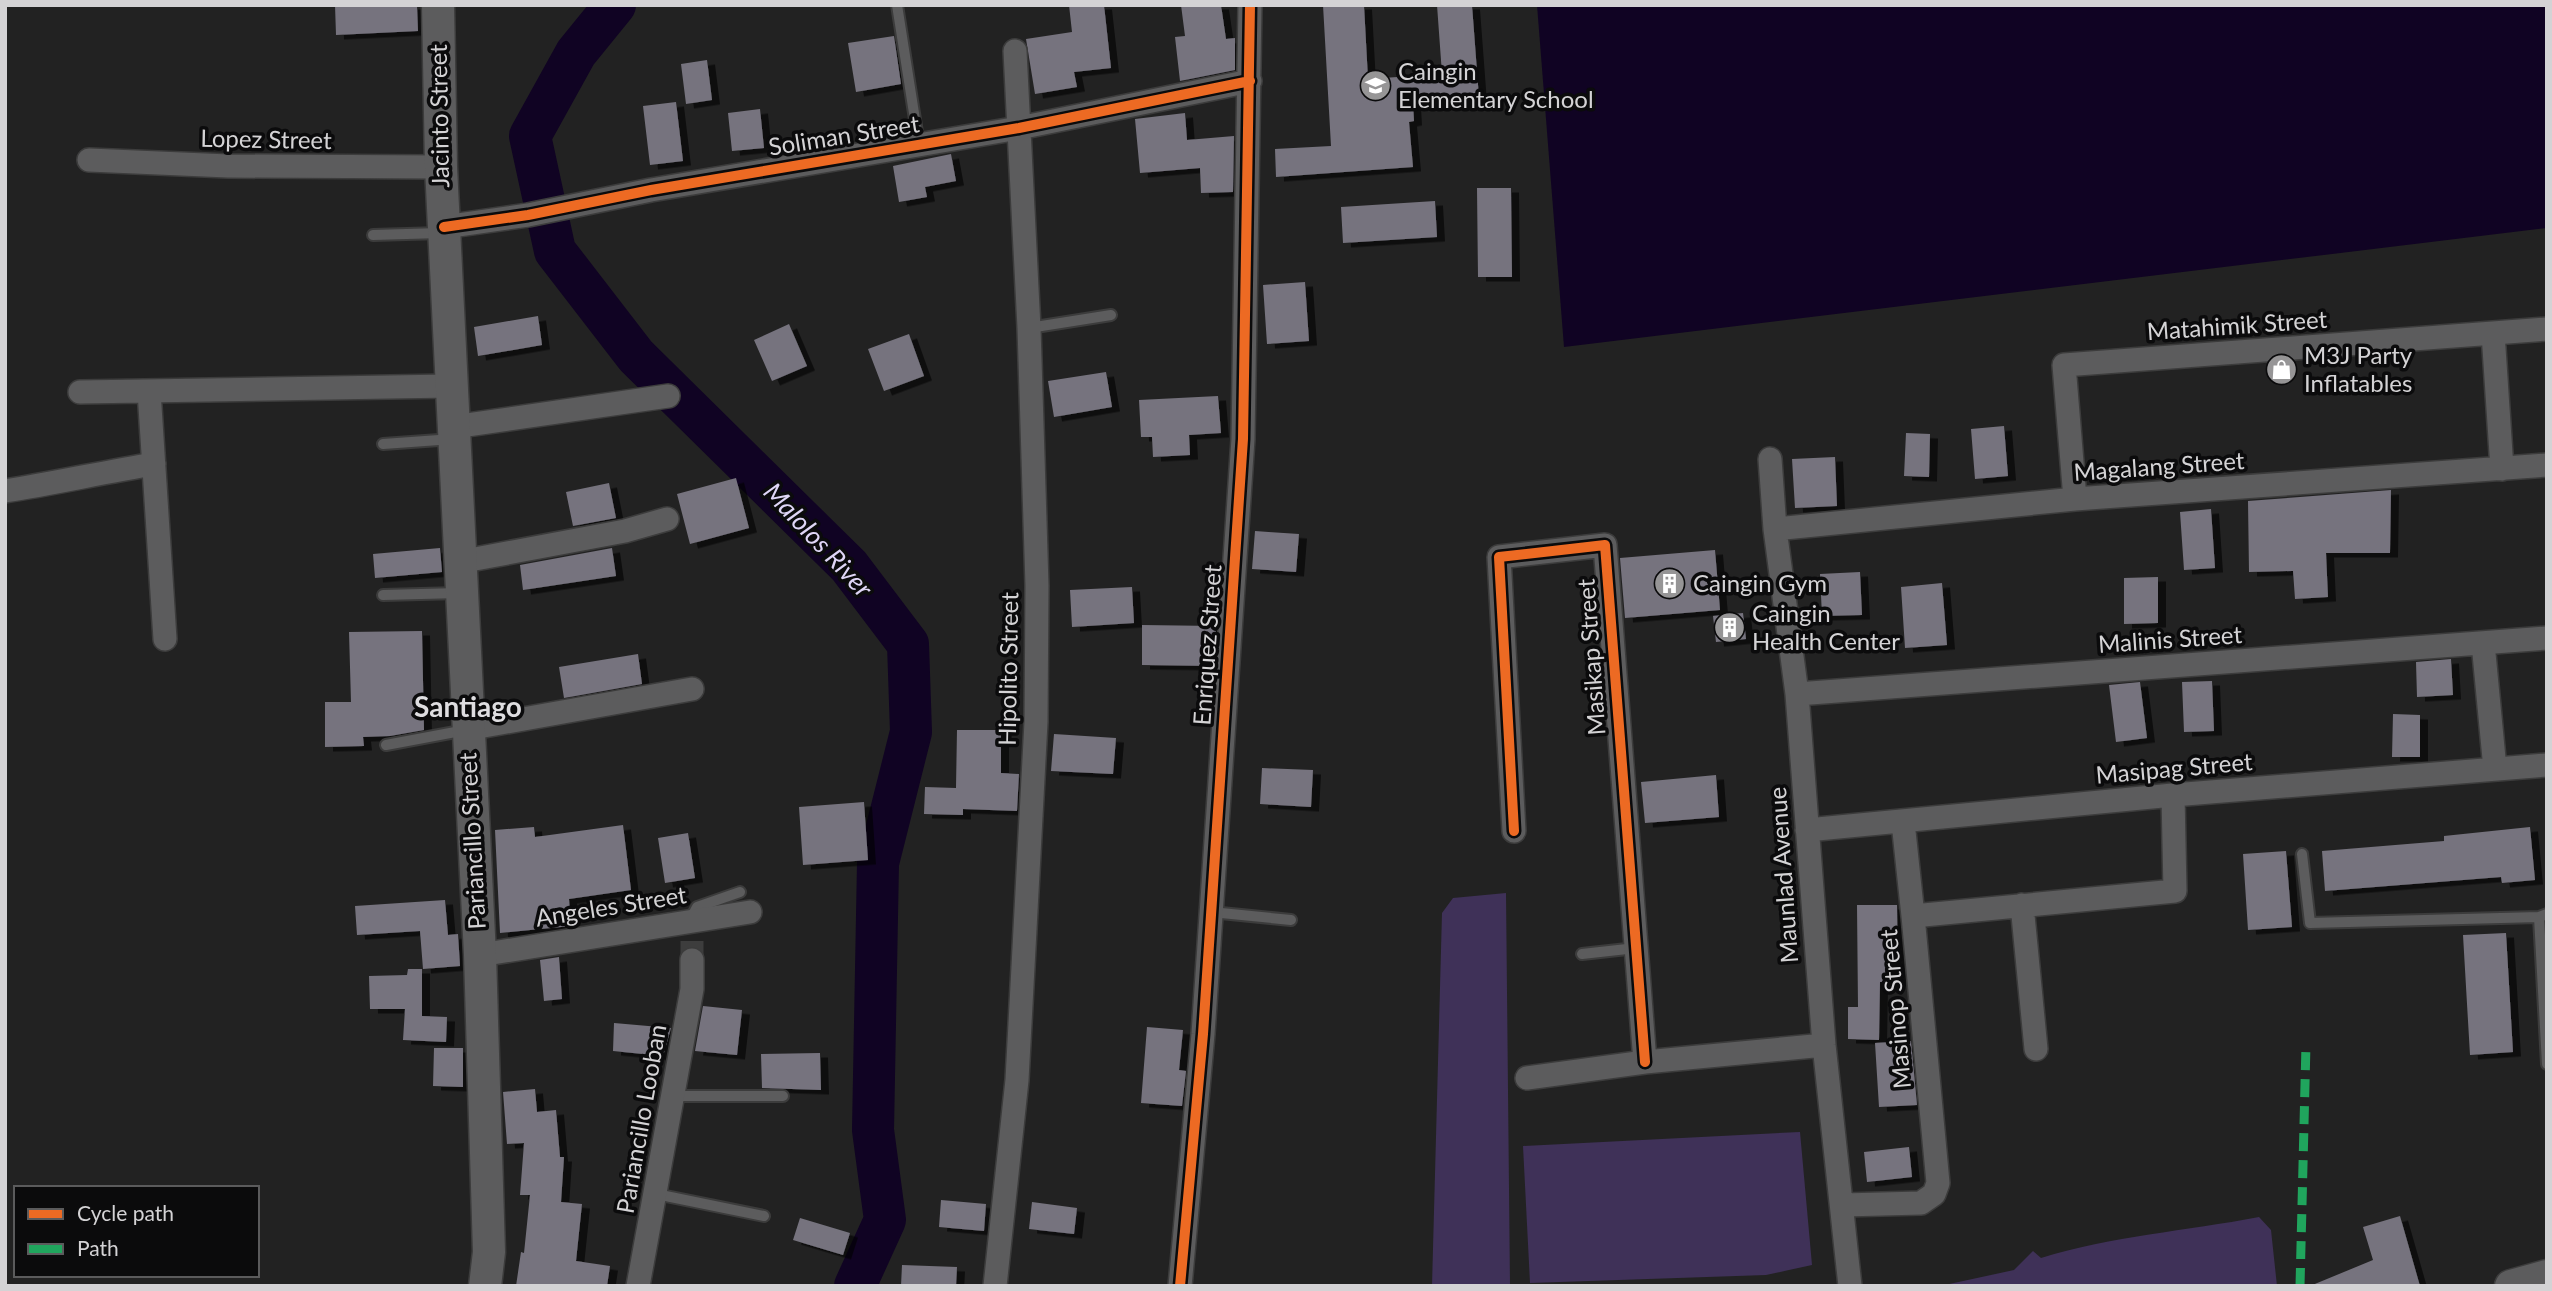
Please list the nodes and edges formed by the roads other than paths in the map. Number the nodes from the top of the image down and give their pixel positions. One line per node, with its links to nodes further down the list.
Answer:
1 (438, 5): 9 (main road, Jacinto Street)
2 (897, 5): 7 (lane)
3 (1250, 5): 5 (street, Enriquez Street)
4 (1015, 51): 6 (street, Hipolito Street)
5 (1250, 81): 6 (street, Soliman Street); 48 (street, Enriquez Street)
6 (1019, 128): 7 (street, Soliman Street); 13 (street, Hipolito Street)
7 (919, 145): 10 (street, Soliman Street)
8 (89, 160): 9 (street, Lopez Street)
9 (441, 167): 10 (main road, Jacinto Street)
10 (444, 230): 11 (lane); 16 (main road, Pariancillo Street)
11 (373, 235)
12 (1111, 315): 13 (lane)
13 (1029, 328): 69 (street, Hipolito Street)
14 (2547, 329): 15 (street, Matahimik Street)
15 (2493, 332): 25 (street); 27 (street, Matahimik Street)
16 (450, 386): 17 (street); 20 (main road, Pariancillo Street)
17 (149, 391): 18 (street); 23 (street)
18 (80, 392)
19 (668, 396): 20 (street)
20 (453, 433): 21 (lane); 30 (main road, Pariancillo Street)
21 (383, 444)
22 (1770, 459): 29 (street, Maunlad Avenue)
23 (154, 464): 26 (street); 33 (street)
24 (2547, 465): 25 (street, Magalang Street)
25 (2502, 469): 27 (street, Magalang Street)
26 (5, 491)
27 (2075, 499): 29 (street, Magalang Street)
28 (667, 519): 30 (street)
29 (1776, 529): 36 (street, Maunlad Avenue)
30 (460, 577): 31 (lane); 37 (main road, Pariancillo Street)
31 (383, 595)
32 (2547, 638): 34 (street, Malinis Street)
33 (165, 639)
34 (2483, 643): 36 (street, Malinis Street); 40 (street)
35 (692, 689): 37 (street)
36 (1797, 694): 43 (street, Maunlad Avenue)
37 (467, 729): 38 (lane); 55 (main road, Pariancillo Street)
38 (386, 745)
39 (2547, 765): 40 (street, Masipag Street)
40 (2495, 769): 41 (street, Masipag Street)
41 (2174, 795): 42 (street, Masipag Street); 47 (street, Masinop Street)
42 (1903, 822): 43 (street, Masipag Street); 49 (street)
43 (1807, 830): 56 (street, Maunlad Avenue)
44 (1514, 831): 53 (street, Masikap Street)
45 (2302, 854): 50 (lane)
46 (745, 902): 52 (street, Angeles Street)
47 (2022, 905): 49 (street, Masinop Street); 57 (street)
48 (1211, 912): 51 (lane); 70 (street, Enriquez Street)
49 (1913, 916): 64 (street, Masinop Street)
50 (2543, 916): 59 (lane)
51 (1292, 920)
52 (691, 941): 55 (street, Angeles Street); 61 (street, Pariancillo Looban)
53 (1636, 948): 54 (lane); 58 (street, Masikap Street)
54 (1582, 954)
55 (480, 955): 67 (main road, Pariancillo Street)
56 (1824, 1045): 58 (street); 64 (street, Maunlad Avenue)
57 (2036, 1048)
58 (1645, 1062): 60 (street)
59 (2547, 1064)
60 (1527, 1078)
61 (672, 1096): 62 (lane); 63 (street, Pariancillo Looban)
62 (783, 1096)
63 (656, 1194): 65 (lane); 68 (street, Pariancillo Looban)
64 (1843, 1205): 71 (street, Maunlad Avenue)
65 (764, 1216)
66 (2547, 1276): 72 (main road)
67 (485, 1286)
68 (638, 1286)
69 (995, 1286)
70 (1180, 1286)
71 (1850, 1286)
72 (2511, 1286)

